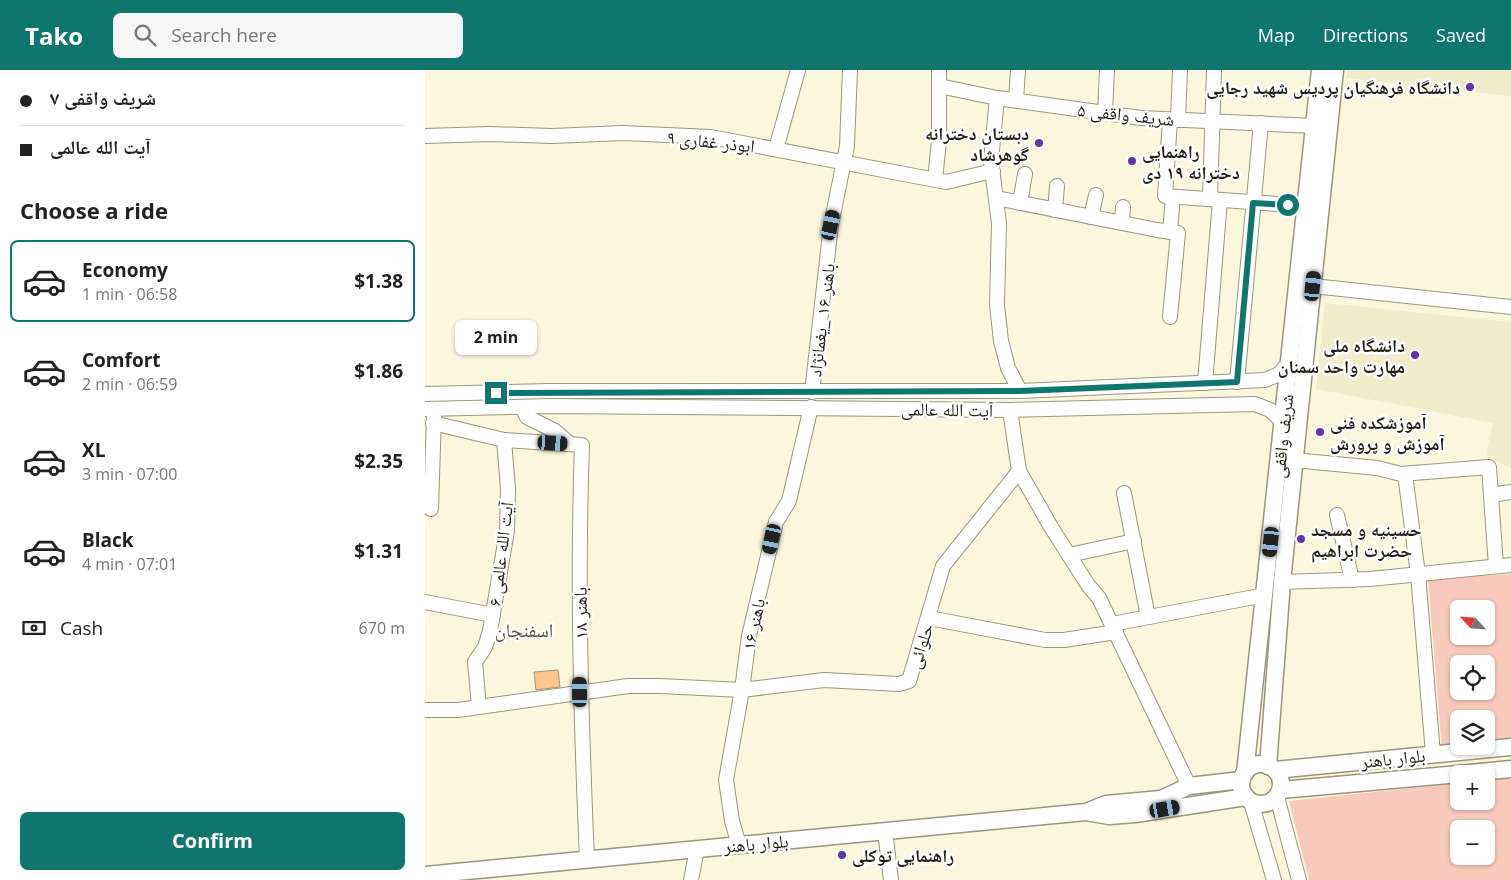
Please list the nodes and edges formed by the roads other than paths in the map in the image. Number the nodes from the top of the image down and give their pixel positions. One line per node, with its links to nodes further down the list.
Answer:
1 (798, 70): 19 (street)
2 (850, 70): 20 (street, باهنر ۱۶ _یغمانژاد)
3 (939, 70): 10 (street)
4 (1018, 70): 12 (street)
5 (1107, 70): 13 (street)
6 (1180, 70): 14 (street)
7 (1214, 70): 15 (street)
8 (1319, 70): 17 (main road, شریف واقفی)
9 (1335, 70): 17 (main road, شریف واقفی)
10 (939, 86): 11 (street, شریف واقفی ۵); 23 (street)
11 (997, 98): 12 (street, شریف واقفی ۵); 21 (street)
12 (1016, 100): 13 (street, شریف واقفی ۵)
13 (1105, 113): 14 (street, شریف واقفی ۵)
14 (1174, 120): 15 (street, شریف واقفی ۵); 26 (street)
15 (1213, 122): 16 (street, شریف واقفی ۵); 28 (street)
16 (1261, 124): 17 (street, شریف واقفی ۵); 30 (street)
17 (1321, 126): 32 (main road, شریف واقفی); 37 (main road, شریف واقفی)
18 (425, 136): 19 (street, ابوذر غفاری ۹)
19 (775, 149): 20 (street, ابوذر غفاری ۹)
20 (845, 164): 23 (street, ابوذر غفاری ۹); 45 (street, باهنر ۱۶ _یغمانژاد)
21 (993, 171): 23 (street, ابوذر غفاری ۹); 27 (street)
22 (1025, 174): 29 (street)
23 (935, 180)
24 (1057, 186): 33 (street)
25 (1096, 195): 34 (street)
26 (1173, 197): 28 (street); 36 (street)
27 (996, 198): 29 (street); 44 (street)
28 (1215, 200): 30 (street); 42 (street)
29 (1020, 203): 33 (street)
30 (1253, 203): 32 (street); 41 (street)
31 (1123, 206): 35 (street)
32 (1305, 206): 40 (main road, شریف واقفی)
33 (1055, 210): 34 (street)
34 (1091, 217): 35 (street)
35 (1123, 223): 36 (street)
36 (1170, 232): 39 (street)
37 (1313, 286): 38 (street); 56 (main road, شریف واقفی)
38 (1511, 307)
39 (1170, 317)
40 (1289, 363): 41 (street, آیت الله عالمی); 53 (main road, شریف واقفی)
41 (1244, 382): 42 (street, آیت الله عالمی); 47 (street)
42 (1205, 384): 44 (street, آیت الله عالمی)
43 (549, 391): 45 (street, آیت الله عالمی); 46 (street, آیت الله عالمی); 48 (street)
44 (1020, 391): 45 (street, آیت الله عالمی)
45 (812, 392)
46 (425, 394)
47 (1255, 404): 51 (street, آیت الله عالمی); 53 (street)
48 (549, 406): 49 (street, آیت الله عالمی); 50 (street, آیت الله عالمی)
49 (522, 407): 52 (street, آیت الله عالمی); 55 (street)
50 (811, 407): 51 (street, آیت الله عالمی); 77 (street, باهنر ۱۶)
51 (1010, 410): 57 (street)
52 (431, 414): 54 (street); 62 (street)
53 (1283, 422): 71 (main road, شریف واقفی)
54 (504, 440): 55 (street); 73 (street, آیت الله عالمی ۶)
55 (570, 444): 78 (street, باهنر ۱۸)
56 (1294, 460): 58 (street); 70 (main road, شریف واقفی)
57 (1019, 471): 65 (street); 75 (street, حلوائی)
58 (1405, 474): 61 (street); 68 (street)
59 (1511, 492): 61 (street)
60 (1124, 493): 64 (street)
61 (1491, 495): 67 (street)
62 (431, 509)
63 (1337, 514): 69 (street)
64 (1133, 541): 65 (street); 74 (street)
65 (1069, 555): 76 (street)
66 (1511, 565): 67 (street)
67 (1497, 566): 68 (street)
68 (1418, 574): 69 (street); 82 (street)
69 (1352, 580): 70 (street)
70 (1282, 582): 83 (main road, شریف واقفی)
71 (1265, 595): 74 (street); 87 (main road, شریف واقفی)
72 (425, 602): 73 (street)
73 (493, 615): 79 (street, آیت الله عالمی ۶)
74 (1148, 617): 76 (street)
75 (929, 618): 76 (street); 77 (street, حلوائی)
76 (1114, 628): 88 (street)
77 (742, 690): 78 (street); 93 (street, باهنر ۱۶)
78 (580, 692): 79 (street); 95 (street, باهنر ۱۸)
79 (479, 707): 80 (street)
80 (425, 710)
81 (1511, 748): 82 (main road, بلوار باهنر)
82 (1433, 754): 83 (main road, بلوار باهنر)
83 (1271, 768): 87 (main road); 89 (main road)
84 (1511, 769): 85 (main road, بلوار باهنر)
85 (1495, 771)
86 (1450, 775): 89 (main road, بلوار باهنر)
87 (1244, 776): 88 (main road, بلوار باهنر); 90 (main road)
88 (1189, 786): 91 (main road, بلوار باهنر)
89 (1279, 793): 90 (main road); 100 (street)
90 (1249, 799): 91 (main road, بلوار باهنر); 99 (street)
91 (1086, 812): 92 (main road, بلوار باهنر)
92 (885, 831): 93 (main road, بلوار باهنر); 98 (street)
93 (739, 845): 94 (main road, بلوار باهنر)
94 (697, 849): 95 (main road, بلوار باهنر); 97 (street)
95 (587, 860): 96 (main road, بلوار باهنر)
96 (425, 875)
97 (691, 880)
98 (891, 880)
99 (1274, 880)
100 (1299, 880)

